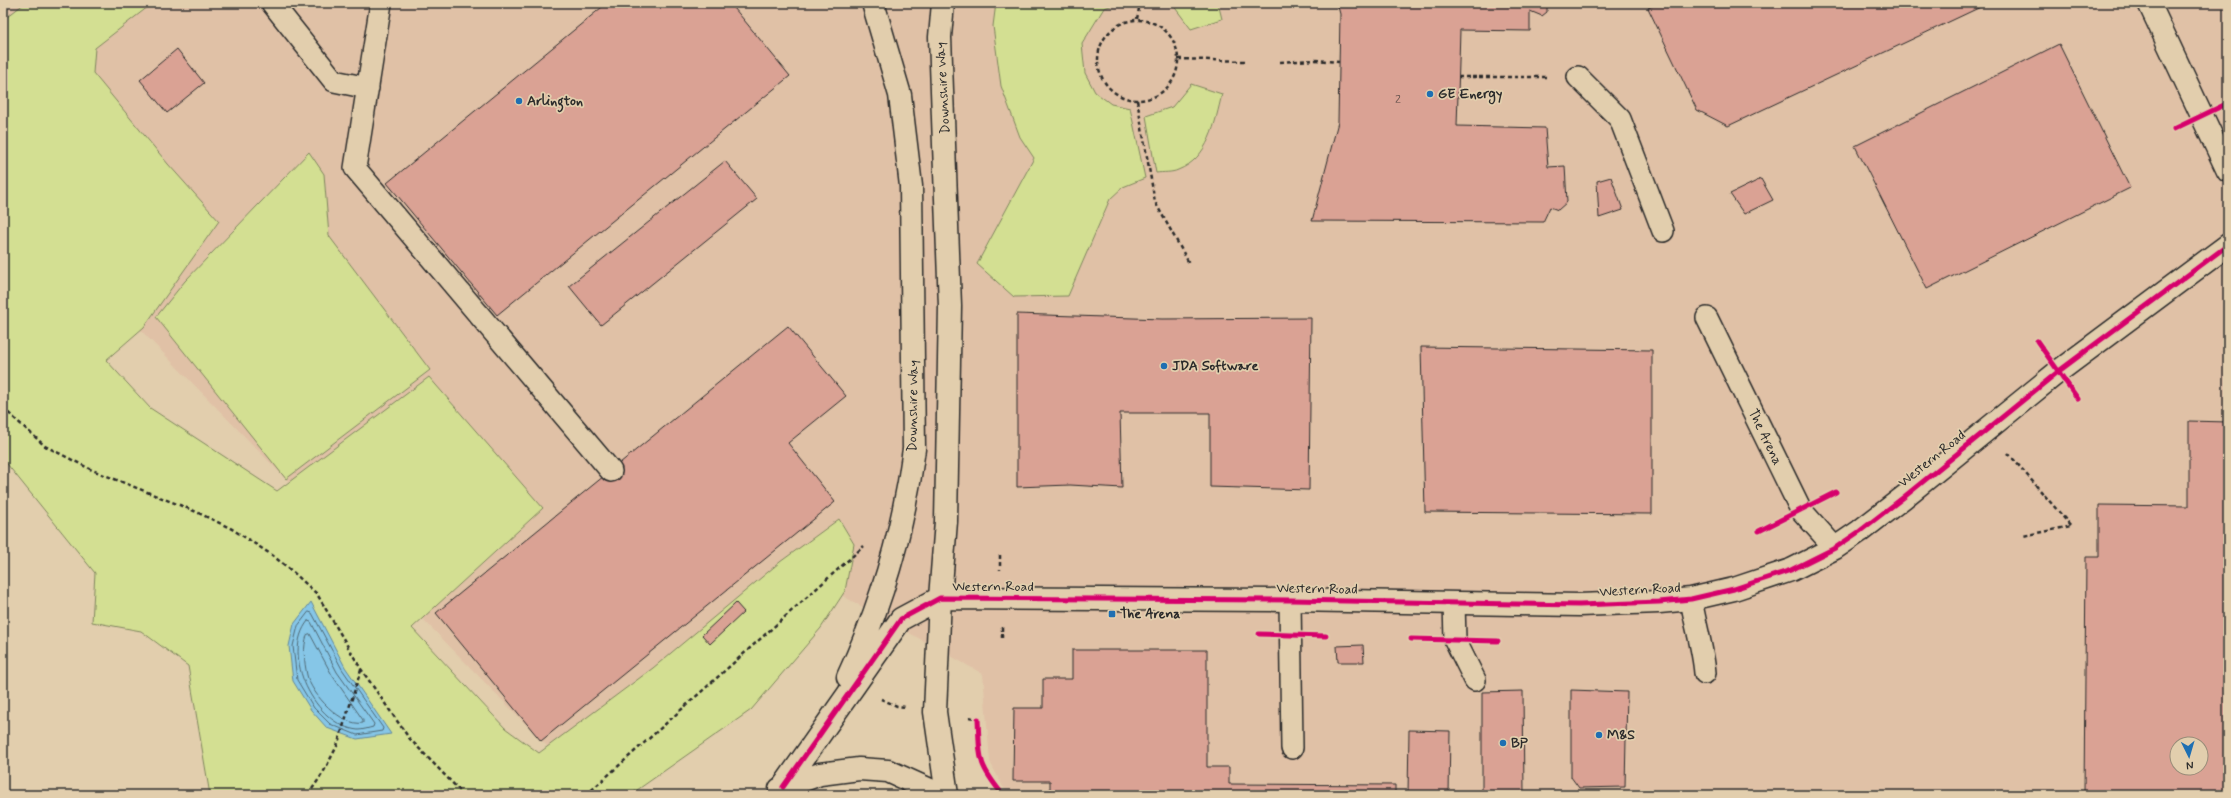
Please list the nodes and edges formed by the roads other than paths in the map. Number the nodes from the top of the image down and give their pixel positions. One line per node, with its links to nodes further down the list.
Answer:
1 (272, 3): 7 (lane)
2 (382, 3): 7 (lane)
3 (873, 3): 21 (street, Downshire Way)
4 (943, 3): 14 (street, Downshire Way)
5 (2149, 3): 8 (street)
6 (1578, 77): 9 (lane)
7 (368, 88): 12 (lane)
8 (2228, 171)
9 (1664, 231)
10 (2228, 244): 13 (street, Western Road)
11 (1707, 318): 13 (lane, The Arena)
12 (611, 471)
13 (1835, 548): 15 (street, Western Road)
14 (940, 598): 16 (street, Western Road); 21 (street); 23 (street, Downshire Way)
15 (1691, 599): 17 (street, Western Road); 18 (lane)
16 (1290, 600): 17 (street, Western Road); 20 (lane)
17 (1454, 603): 19 (lane)
18 (1705, 673)
19 (1475, 680)
20 (1292, 748)
21 (778, 791): 22 (street)
22 (941, 795)
23 (947, 795)

